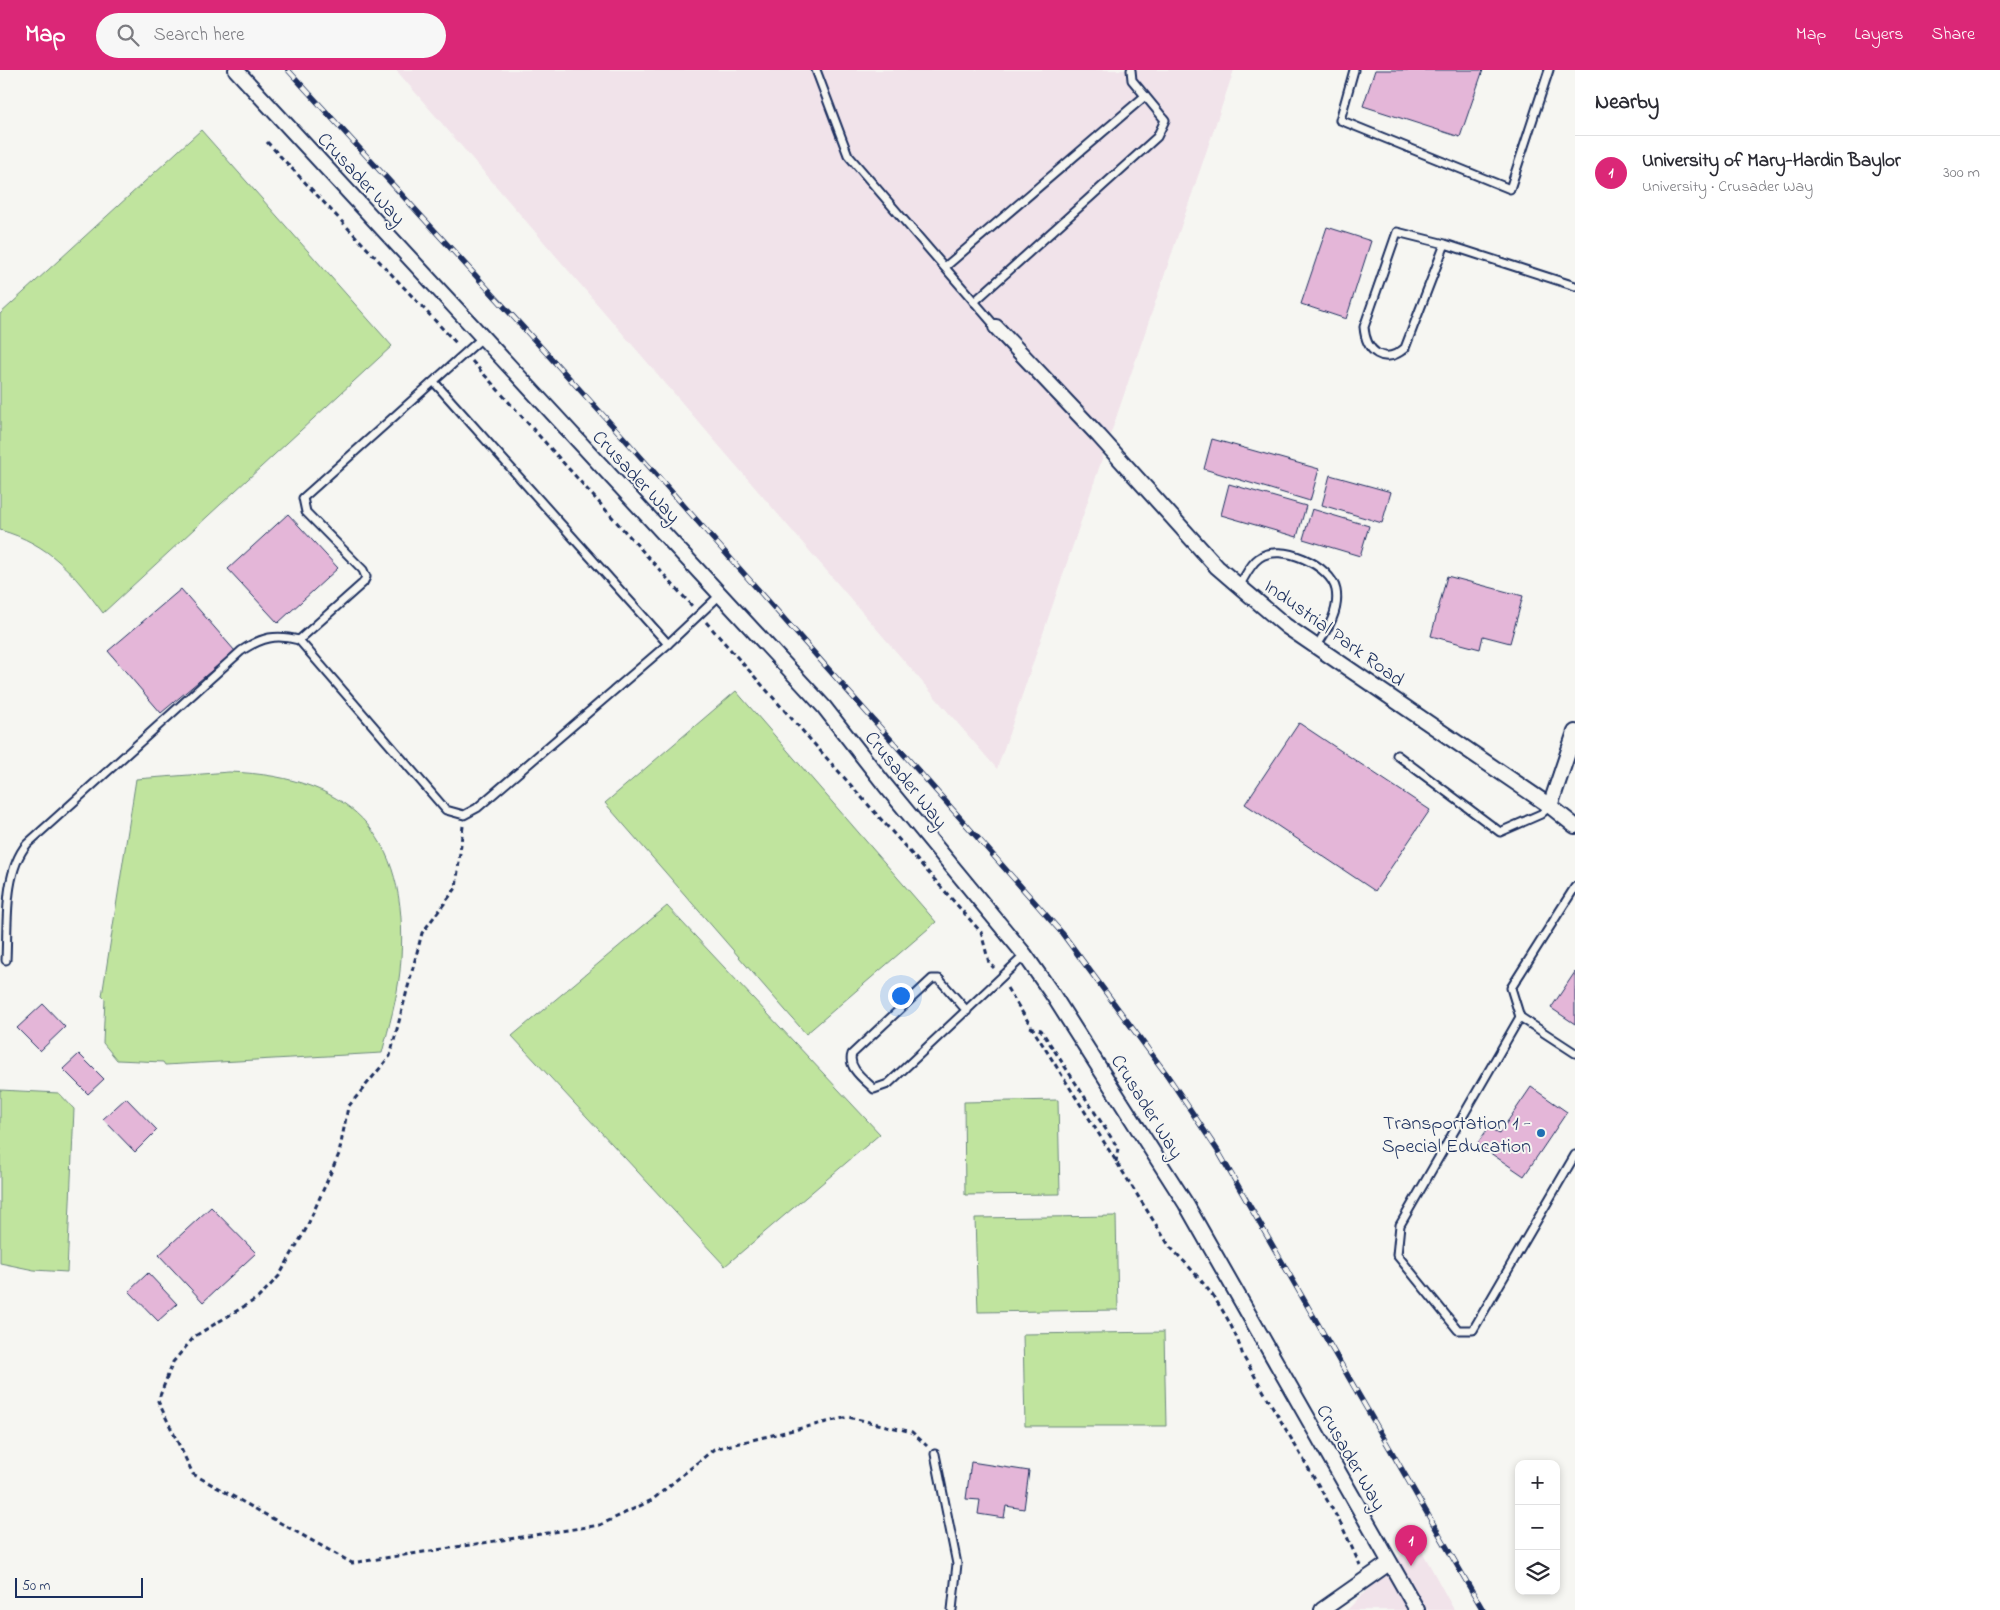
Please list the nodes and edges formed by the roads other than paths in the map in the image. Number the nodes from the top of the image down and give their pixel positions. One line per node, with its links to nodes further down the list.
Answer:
1 (236, 70): 12 (street, Crusader Way)
2 (816, 70): 8 (lane)
3 (1130, 70): 6 (lane)
4 (1354, 70): 5 (lane)
5 (1549, 70)
6 (1145, 96): 8 (lane); 10 (lane)
7 (1445, 244): 7 (lane); 9 (lane)
8 (945, 267): 10 (lane)
9 (1575, 286)
10 (974, 302): 11 (lane)
11 (996, 327): 14 (street, Industrial Park Road)
12 (482, 338): 13 (lane); 15 (street, Crusader Way)
13 (435, 383): 16 (lane); 17 (lane)
14 (1240, 586): 18 (street, Industrial Park Road); 18 (lane)
15 (720, 595): 17 (lane); 24 (street, Crusader Way)
16 (299, 640): 17 (lane); 25 (lane)
17 (668, 644)
18 (1316, 647): 21 (street, Industrial Park Road)
19 (1575, 732): 21 (street)
20 (1397, 755): 21 (lane)
21 (1550, 806): 22 (street, Industrial Park Road)
22 (1575, 826)
23 (1575, 887): 27 (lane)
24 (1025, 955): 26 (lane); 31 (street, Crusader Way)
25 (6, 960)
26 (967, 1011): 26 (lane)
27 (1520, 1017): 28 (lane); 29 (lane)
28 (1575, 1053)
29 (1575, 1155)
30 (935, 1454): 32 (lane)
31 (1389, 1563): 33 (street); 34 (street, Crusader Way)
32 (952, 1610)
33 (1322, 1610)
34 (1417, 1610)

